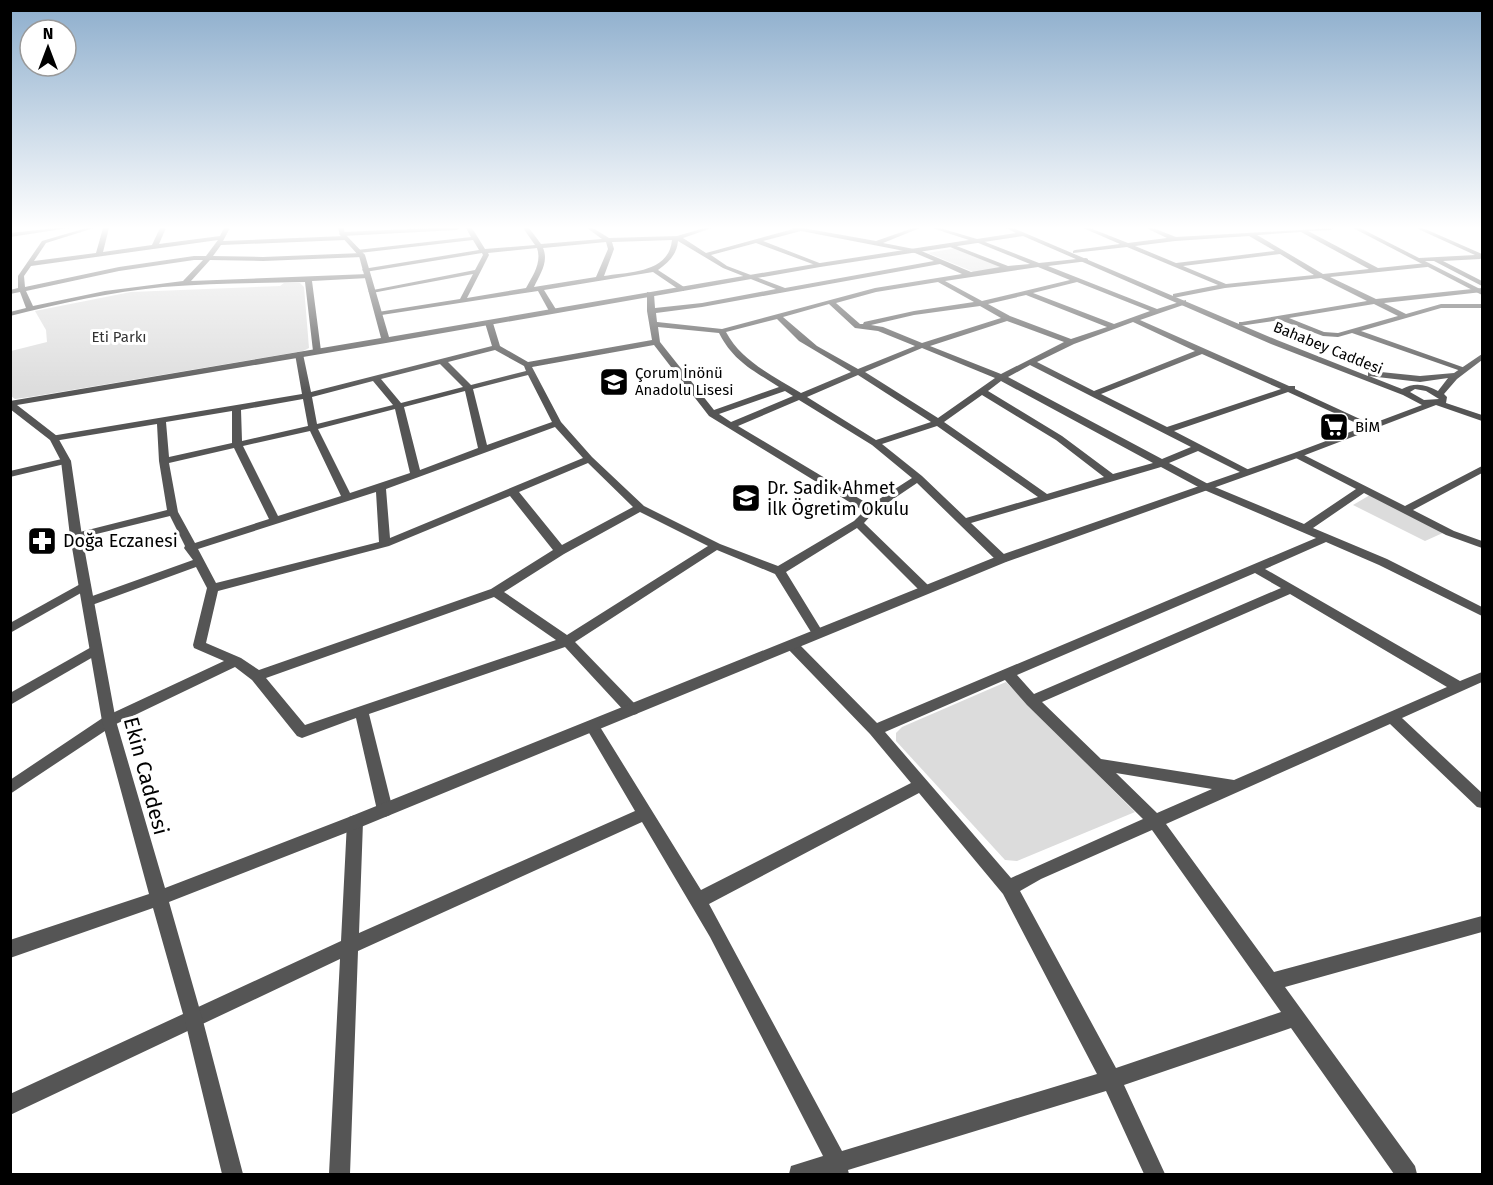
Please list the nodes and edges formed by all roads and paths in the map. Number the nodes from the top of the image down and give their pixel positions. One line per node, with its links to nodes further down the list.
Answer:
1 (22, 283): 28 (street)
2 (52, 283): 28 (street)
3 (213, 283): 23 (street)
4 (308, 283): 66 (street)
5 (369, 283): 31 (street)
6 (413, 283): 31 (street)
7 (472, 283): 36 (street)
8 (532, 283): 29 (street)
9 (570, 283): 25 (street)
10 (673, 283): 26 (street)
11 (718, 283): 26 (street)
12 (766, 283): 30 (street)
13 (820, 283): 30 (street)
14 (924, 283): 37 (street)
15 (945, 283): 40 (street)
16 (1063, 283): 33 (street)
17 (1085, 283): 45 (street)
18 (1139, 283): 39 (street, Bahabey Caddesi)
19 (1147, 283): 35 (street, Bahabey Caddesi)
20 (1219, 283): 24 (street)
21 (1248, 283): 24 (street)
22 (1336, 283): 38 (street)
23 (184, 284): 42 (street)
24 (1225, 286): 35 (street)
25 (540, 288): 29 (street); 43 (street)
26 (681, 289): 34 (street)
27 (1481, 289): 38 (street)
28 (22, 290): 32 (street); 42 (street)
29 (529, 290): 36 (street)
30 (784, 290): 44 (street)
31 (372, 291): 47 (street)
32 (10, 292)
33 (1025, 292): 40 (street); 57 (street)
34 (650, 294): 43 (street); 44 (street)
35 (1176, 296): 55 (street, Bahabey Caddesi)
36 (462, 301): 47 (street)
37 (831, 302): 49 (street); 56 (street)
38 (1372, 302): 48 (street); 51 (street)
39 (1183, 303): 45 (street); 81 (street, Bahabey Caddesi)
40 (979, 304): 50 (street); 56 (street)
41 (1482, 306): 48 (street)
42 (30, 309): 46 (street)
43 (553, 311): 53 (street)
44 (651, 311): 54 (street)
45 (1156, 311): 52 (street)
46 (10, 314)
47 (378, 314): 60 (street)
48 (1403, 315): 59 (street)
49 (780, 318): 58 (street); 74 (street)
50 (1007, 318): 62 (street); 63 (street)
51 (1282, 318): 55 (street); 59 (street)
52 (1132, 319): 57 (street); 65 (street)
53 (489, 323): 60 (street); 64 (street)
54 (655, 324): 58 (street); 61 (street)
55 (1242, 324): 73 (street, Bahabey Caddesi)
56 (858, 326): 63 (street)
57 (1112, 326): 62 (street)
58 (722, 331): 79 (street)
59 (1353, 331): 72 (street)
60 (386, 341): 66 (street)
61 (656, 342): 71 (street); 91 (street)
62 (1071, 342): 70 (street)
63 (921, 345): 74 (street); 76 (street)
64 (496, 348): 69 (street); 71 (street)
65 (1204, 350): 80 (street); 83 (street)
66 (317, 351): 67 (street)
67 (300, 354): 85 (street); 88 (street)
68 (1482, 356): 72 (street)
69 (443, 362): 77 (street); 78 (street)
70 (1030, 362): 76 (street); 83 (street)
71 (529, 369): 78 (street); 96 (street)
72 (1464, 369): 75 (street)
73 (1360, 371): 75 (street); 81 (street, Bahabey Caddesi)
74 (860, 372): 84 (street); 95 (street)
75 (1455, 376): 81 (street); 86 (street)
76 (1001, 377): 82 (street); 110 (street)
77 (376, 379): 85 (street); 87 (street)
78 (468, 387): 87 (street); 105 (street)
79 (788, 387): 84 (street); 91 (street)
80 (1292, 388): 98 (street); 100 (street)
81 (1410, 390): 86 (street); 86 (street); 92 (street)
82 (982, 391): 95 (street); 116 (street)
83 (1096, 393): 100 (street)
84 (800, 395): 97 (street); 102 (street)
85 (306, 396): 89 (street); 99 (street)
86 (1438, 399): 90 (street); 92 (street); 93 (street)
87 (399, 406): 99 (street); 114 (street)
88 (13, 409): 101 (street, Ekin Caddesi)
89 (237, 409): 94 (street); 103 (street)
90 (1482, 412)
91 (712, 414): 97 (street)
92 (1393, 417): 98 (street)
93 (1482, 418)
94 (161, 420): 101 (street); 109 (street)
95 (939, 422): 102 (street); 122 (street)
96 (557, 423): 105 (street); 107 (street)
97 (731, 425): 124 (street)
98 (1370, 426): 106 (street)
99 (313, 428): 103 (street); 121 (street)
100 (1168, 430): 104 (street)
101 (54, 438): 108 (street, Ekin Caddesi)
102 (874, 443): 115 (street)
103 (237, 445): 109 (street); 127 (street)
104 (1199, 447): 110 (street); 112 (street)
105 (483, 449): 114 (street)
106 (1297, 455): 112 (street); 119 (street)
107 (589, 459): 120 (street); 123 (street)
108 (66, 461): 113 (street); 131 (street, Ekin Caddesi)
109 (164, 462): 126 (street)
110 (1159, 464): 116 (street); 118 (street)
111 (1482, 469): 125 (street)
112 (1248, 472): 118 (street)
113 (10, 474)
114 (416, 475): 117 (street)
115 (918, 478): 124 (street); 128 (street)
116 (1112, 478): 122 (street)
117 (381, 487): 121 (street); 133 (street)
118 (1206, 487): 130 (street); 138 (street)
119 (1364, 489): 125 (street); 130 (street)
120 (513, 492): 133 (street); 137 (street)
121 (347, 498): 127 (street)
122 (1046, 498): 128 (street)
123 (640, 508): 135 (street); 137 (street)
124 (870, 510): 129 (street)
125 (1406, 510): 134 (street)
126 (173, 512): 131 (street); 136 (street)
127 (275, 520): 136 (street)
128 (963, 522): 138 (street)
129 (858, 523): 141 (street); 144 (street)
130 (1304, 529): 132 (street)
131 (76, 536): 142 (street, Ekin Caddesi)
132 (1326, 538): 140 (street); 148 (street)
133 (385, 544): 143 (street)
134 (1482, 545)
135 (716, 546): 141 (street); 151 (street)
136 (190, 548): 139 (street)
137 (560, 551): 146 (street)
138 (1002, 559): 144 (street)
139 (199, 562): 143 (street); 147 (street)
140 (1255, 568): 145 (street); 155 (street)
141 (779, 571): 150 (street)
142 (84, 586): 147 (street, Ekin Caddesi); 149 (street)
143 (213, 588): 154 (street)
144 (925, 589): 150 (street)
145 (1290, 590): 158 (street); 160 (street)
146 (495, 592): 151 (street); 156 (street)
147 (88, 602): 153 (street, Ekin Caddesi)
148 (1482, 612)
149 (10, 629)
150 (818, 634): 152 (street)
151 (567, 641): 161 (street); 162 (street)
152 (792, 645): 161 (street); 166 (street)
153 (95, 650): 159 (street); 164 (street, Ekin Caddesi)
154 (236, 661): 156 (street); 164 (street)
155 (1007, 673): 160 (street); 166 (street)
156 (257, 675): 162 (street)
157 (1482, 677): 158 (street)
158 (1459, 687): 163 (street)
159 (10, 700)
160 (1032, 701): 167 (street)
161 (632, 710): 165 (street)
162 (361, 711): 172 (street)
163 (1392, 717): 169 (street); 171 (street)
164 (109, 721): 170 (street); 177 (street, Ekin Caddesi)
165 (592, 726): 172 (street); 173 (street)
166 (875, 730): 168 (street)
167 (1096, 764): 169 (street); 175 (street)
168 (921, 785): 176 (street); 178 (street)
169 (1236, 786): 175 (street)
170 (10, 788)
171 (1482, 802)
172 (384, 810): 174 (street)
173 (644, 814): 178 (street); 180 (street)
174 (355, 822): 177 (street); 180 (street)
175 (1156, 822): 176 (street); 182 (street)
176 (1009, 888): 185 (street)
177 (157, 899): 181 (street); 184 (street, Ekin Caddesi)
178 (697, 901): 187 (street)
179 (1482, 924): 182 (street)
180 (351, 945): 184 (street); 189 (street)
181 (10, 948)
182 (1270, 982): 183 (street)
183 (1295, 1017): 185 (street); 192 (street)
184 (194, 1021): 186 (street); 188 (street, Ekin Caddesi)
185 (1111, 1080): 187 (street); 191 (street)
186 (10, 1105)
187 (837, 1169): 190 (street)
188 (232, 1174)
189 (340, 1174)
190 (799, 1174)
191 (1155, 1174)
192 (1407, 1174)

